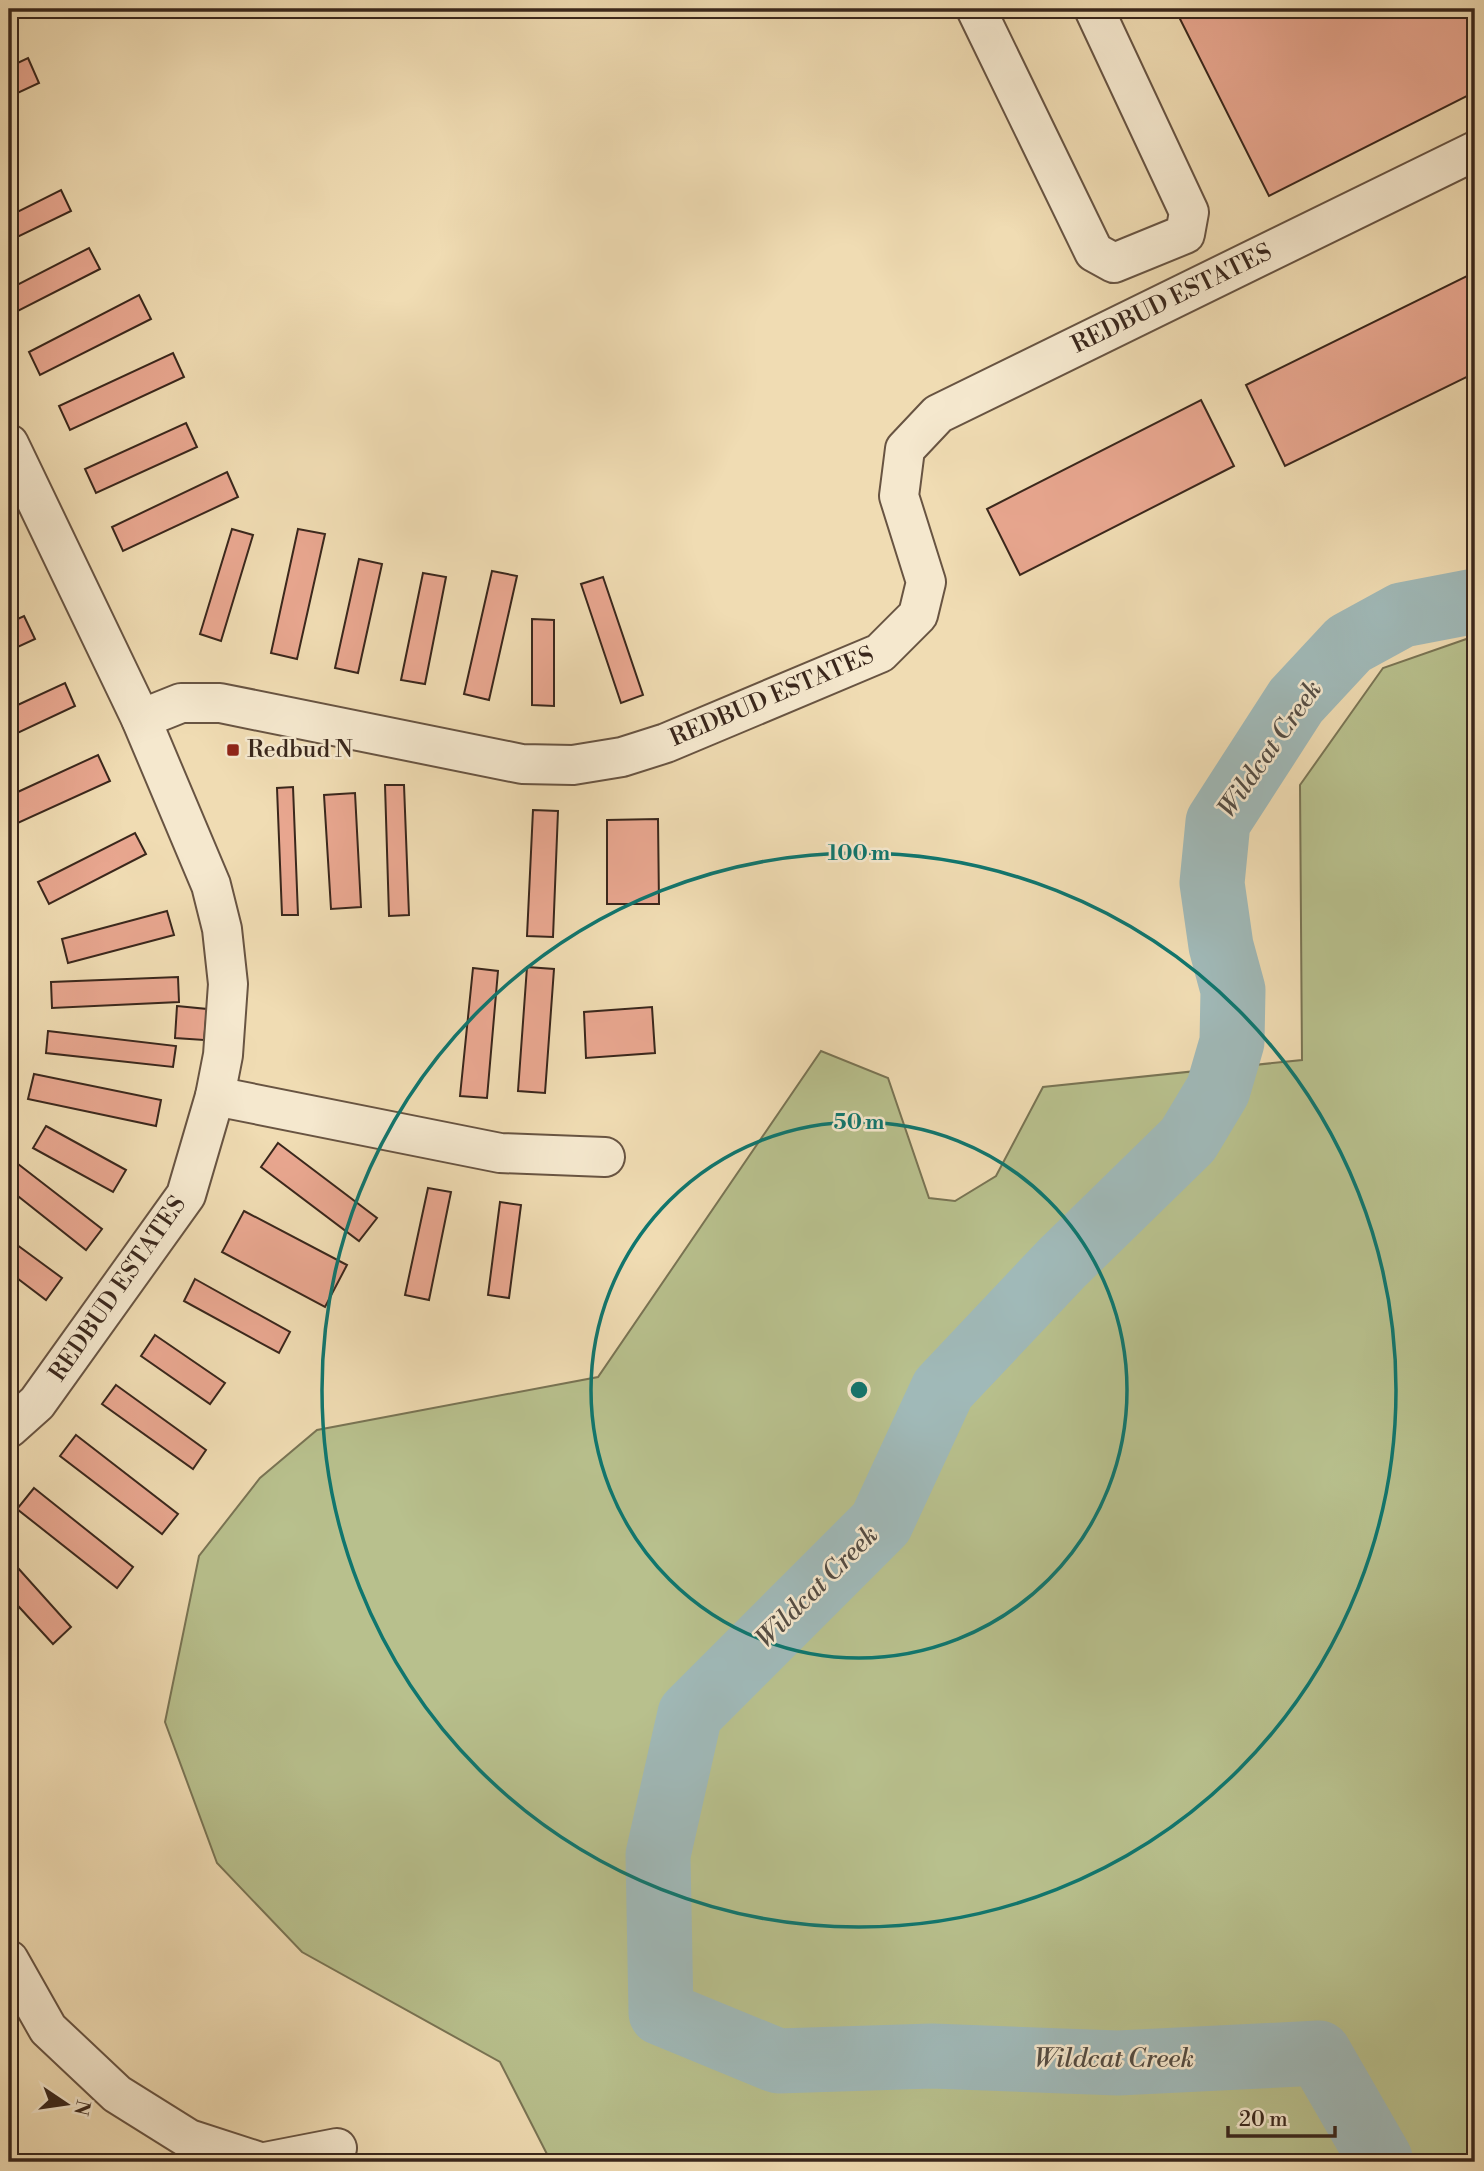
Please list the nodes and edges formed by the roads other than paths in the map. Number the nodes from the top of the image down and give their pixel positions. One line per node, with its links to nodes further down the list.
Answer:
1 (976, 9): 2 (street)
2 (1094, 9)
3 (1475, 151): 5 (street, REDBUD ESTATES)
4 (9, 444): 5 (street, REDBUD ESTATES)
5 (141, 719): 6 (street, REDBUD ESTATES)
6 (215, 1096): 7 (street); 8 (street, REDBUD ESTATES)
7 (605, 1157)
8 (9, 1429)
9 (9, 1960): 11 (street)
10 (337, 2148): 12 (street)
11 (260, 2162)
12 (265, 2162)

